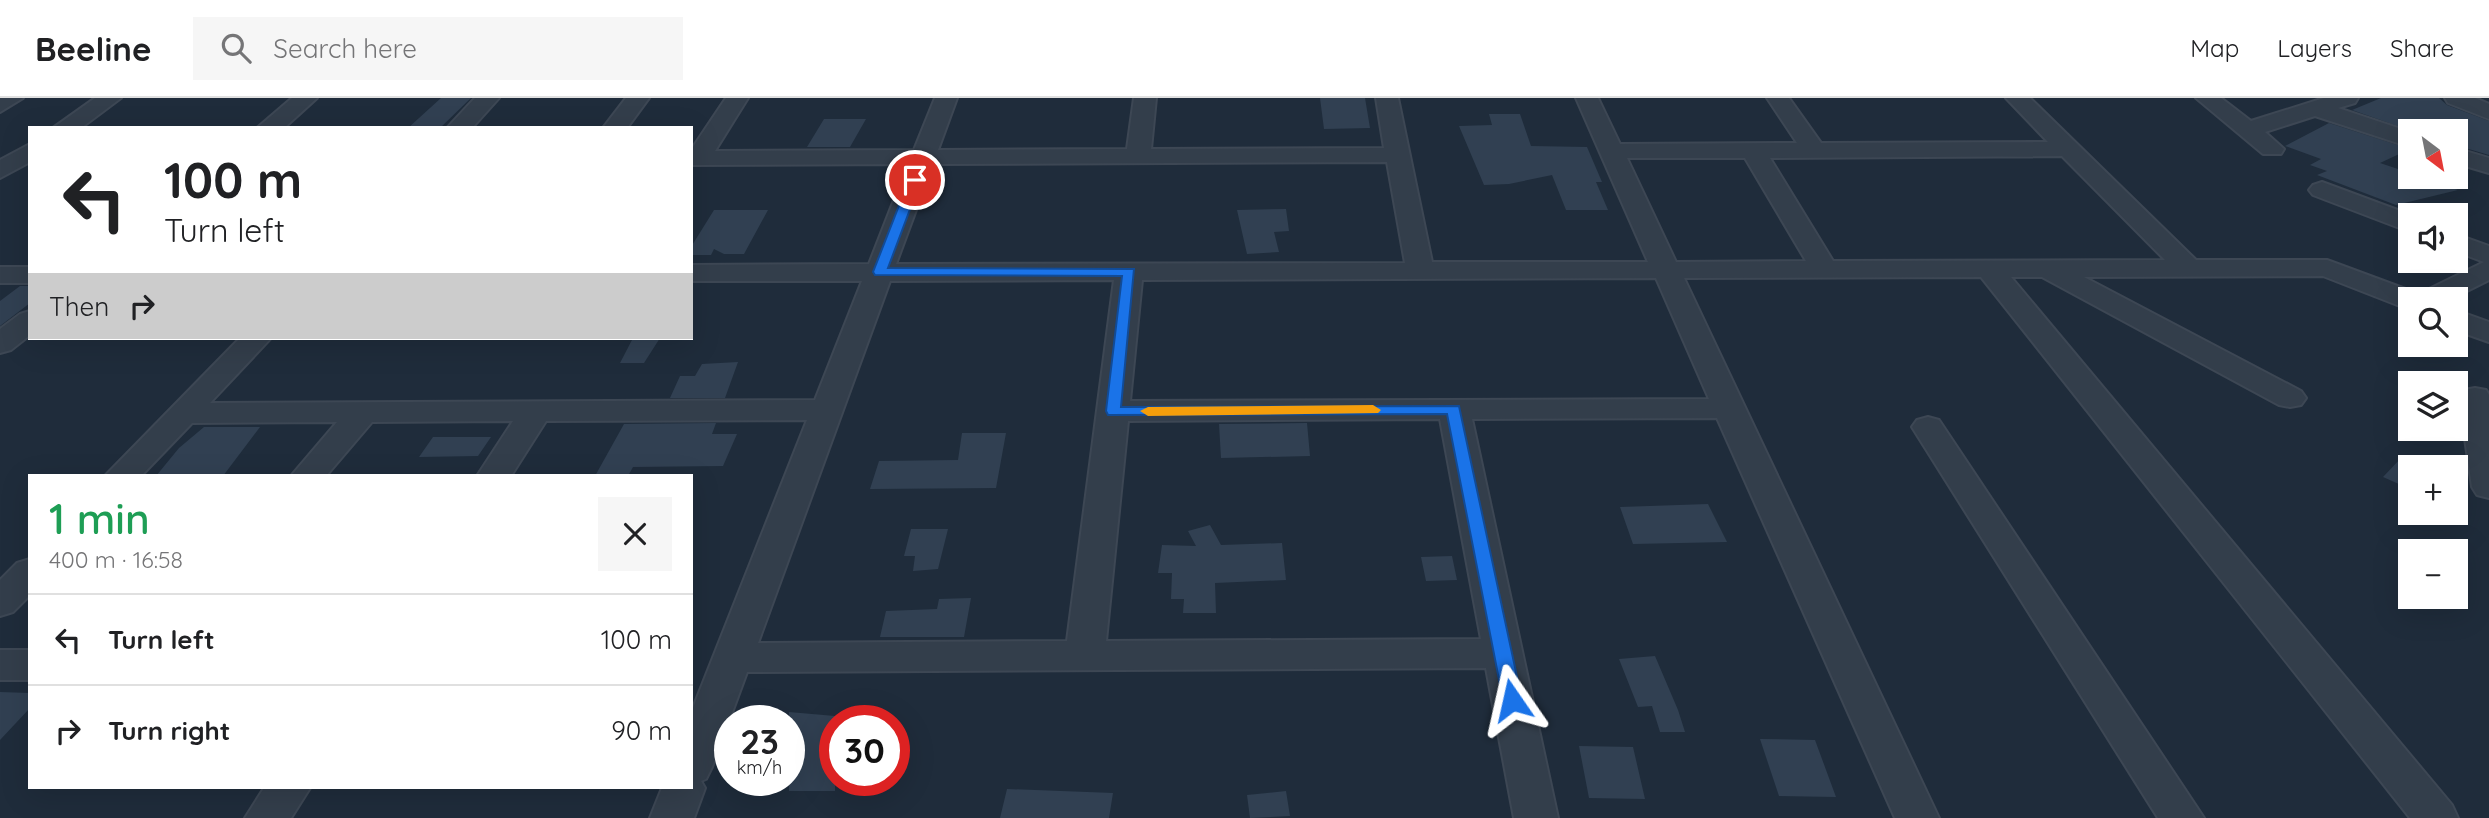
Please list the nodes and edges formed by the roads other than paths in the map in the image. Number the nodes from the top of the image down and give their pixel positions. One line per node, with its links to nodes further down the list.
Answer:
1 (12, 98): 16 (street)
2 (110, 98): 19 (street)
3 (306, 98): 20 (street)
4 (488, 98): 21 (street)
5 (638, 98): 22 (street)
6 (737, 98): 33 (street)
7 (946, 98): 32 (street)
8 (1145, 98): 31 (street)
9 (1387, 98): 30 (street)
10 (1587, 98): 29 (street)
11 (1778, 98): 28 (street)
12 (2017, 98): 25 (street)
13 (2207, 98): 23 (street)
14 (2347, 98): 17 (street)
15 (2456, 98): 18 (street)
16 (0, 105)
17 (2314, 108): 23 (street); 24 (street)
18 (2489, 113)
19 (68, 126)
20 (271, 126)
21 (461, 126)
22 (617, 126)
23 (2247, 130): 26 (street)
24 (2398, 136)
25 (2069, 149): 28 (street); 40 (street)
26 (2272, 149)
27 (1753, 150): 28 (street); 29 (street); 45 (street)
28 (1814, 150)
29 (1612, 151): 44 (street)
30 (1398, 155): 31 (street); 46 (street)
31 (1138, 156): 32 (street)
32 (924, 157): 33 (street); 47 (street)
33 (694, 158)
34 (2468, 159): 35 (street)
35 (2489, 166)
36 (2322, 190): 37 (street)
37 (2398, 219)
38 (2468, 247): 39 (street)
39 (2489, 255)
40 (2188, 268): 42 (street); 53 (street)
41 (1989, 269): 42 (street); 45 (street); 88 (street)
42 (2048, 269): 60 (street)
43 (2489, 269): 52 (street)
44 (1666, 270): 45 (street); 46 (street); 61 (street)
45 (1825, 270)
46 (1420, 271): 48 (street)
47 (880, 272): 48 (street); 49 (street); 63 (street)
48 (1129, 272): 65 (street)
49 (693, 273)
50 (0, 275): 51 (street)
51 (28, 275)
52 (2454, 287)
53 (2398, 296)
54 (28, 322): 58 (street)
55 (2468, 324): 56 (street)
56 (2489, 333)
57 (254, 340): 67 (street)
58 (0, 344)
59 (2475, 397): 72 (street)
60 (2290, 398)
61 (1729, 408): 62 (street); 86 (street)
62 (1454, 409): 65 (street); 75 (street)
63 (827, 410): 64 (street); 77 (street)
64 (536, 411): 66 (street); 71 (street)
65 (1113, 411): 76 (street)
66 (363, 412): 67 (street); 70 (street)
67 (183, 413): 69 (street)
68 (1928, 427): 87 (street)
69 (124, 474)
70 (311, 474)
71 (495, 474)
72 (2489, 487)
73 (28, 574): 74 (street)
74 (0, 603)
75 (1503, 653): 76 (street); 85 (street)
76 (1085, 656): 77 (street)
77 (733, 658): 80 (street)
78 (0, 665): 79 (street)
79 (28, 665)
80 (693, 762)
81 (287, 789): 83 (street)
82 (683, 789): 84 (street)
83 (267, 818)
84 (672, 818)
85 (1536, 818)
86 (1917, 818)
87 (2182, 818)
88 (2436, 818)

